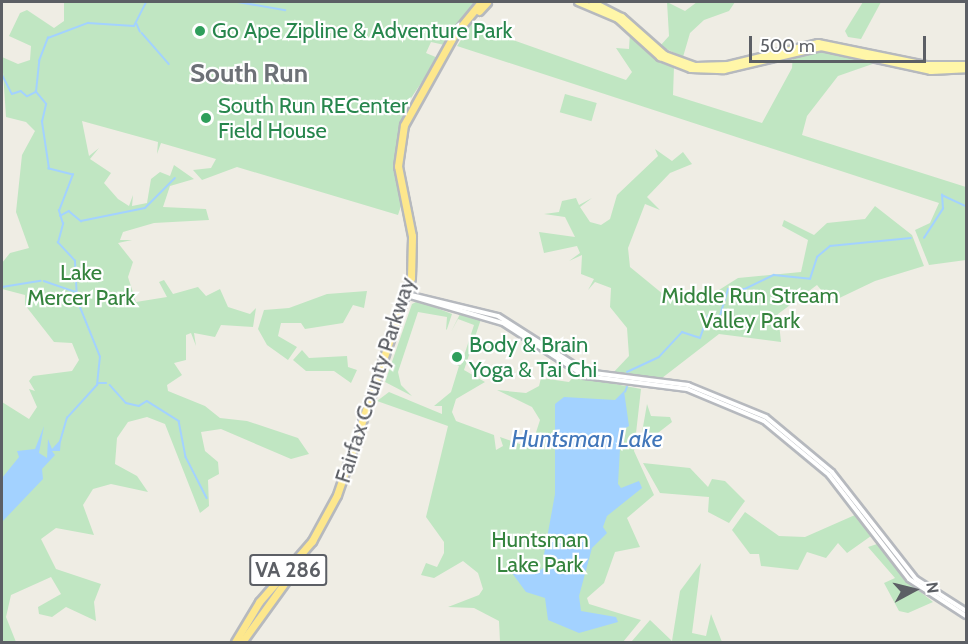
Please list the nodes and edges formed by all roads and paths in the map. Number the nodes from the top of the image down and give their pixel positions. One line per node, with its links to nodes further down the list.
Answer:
1 (481, 2): 7 (highway, Fairfax County Parkway / VA 286)
2 (488, 2): 7 (highway, Fairfax County Parkway / VA 286)
3 (578, 2): 5 (main road)
4 (592, 2): 5 (main road)
5 (632, 28): 6 (main road)
6 (966, 67)
7 (410, 296): 8 (street); 9 (street); 10 (highway, Fairfax County Parkway / VA 286); 11 (highway, Fairfax County Parkway / VA 286)
8 (966, 611)
9 (966, 616)
10 (235, 642)
11 (242, 642)

